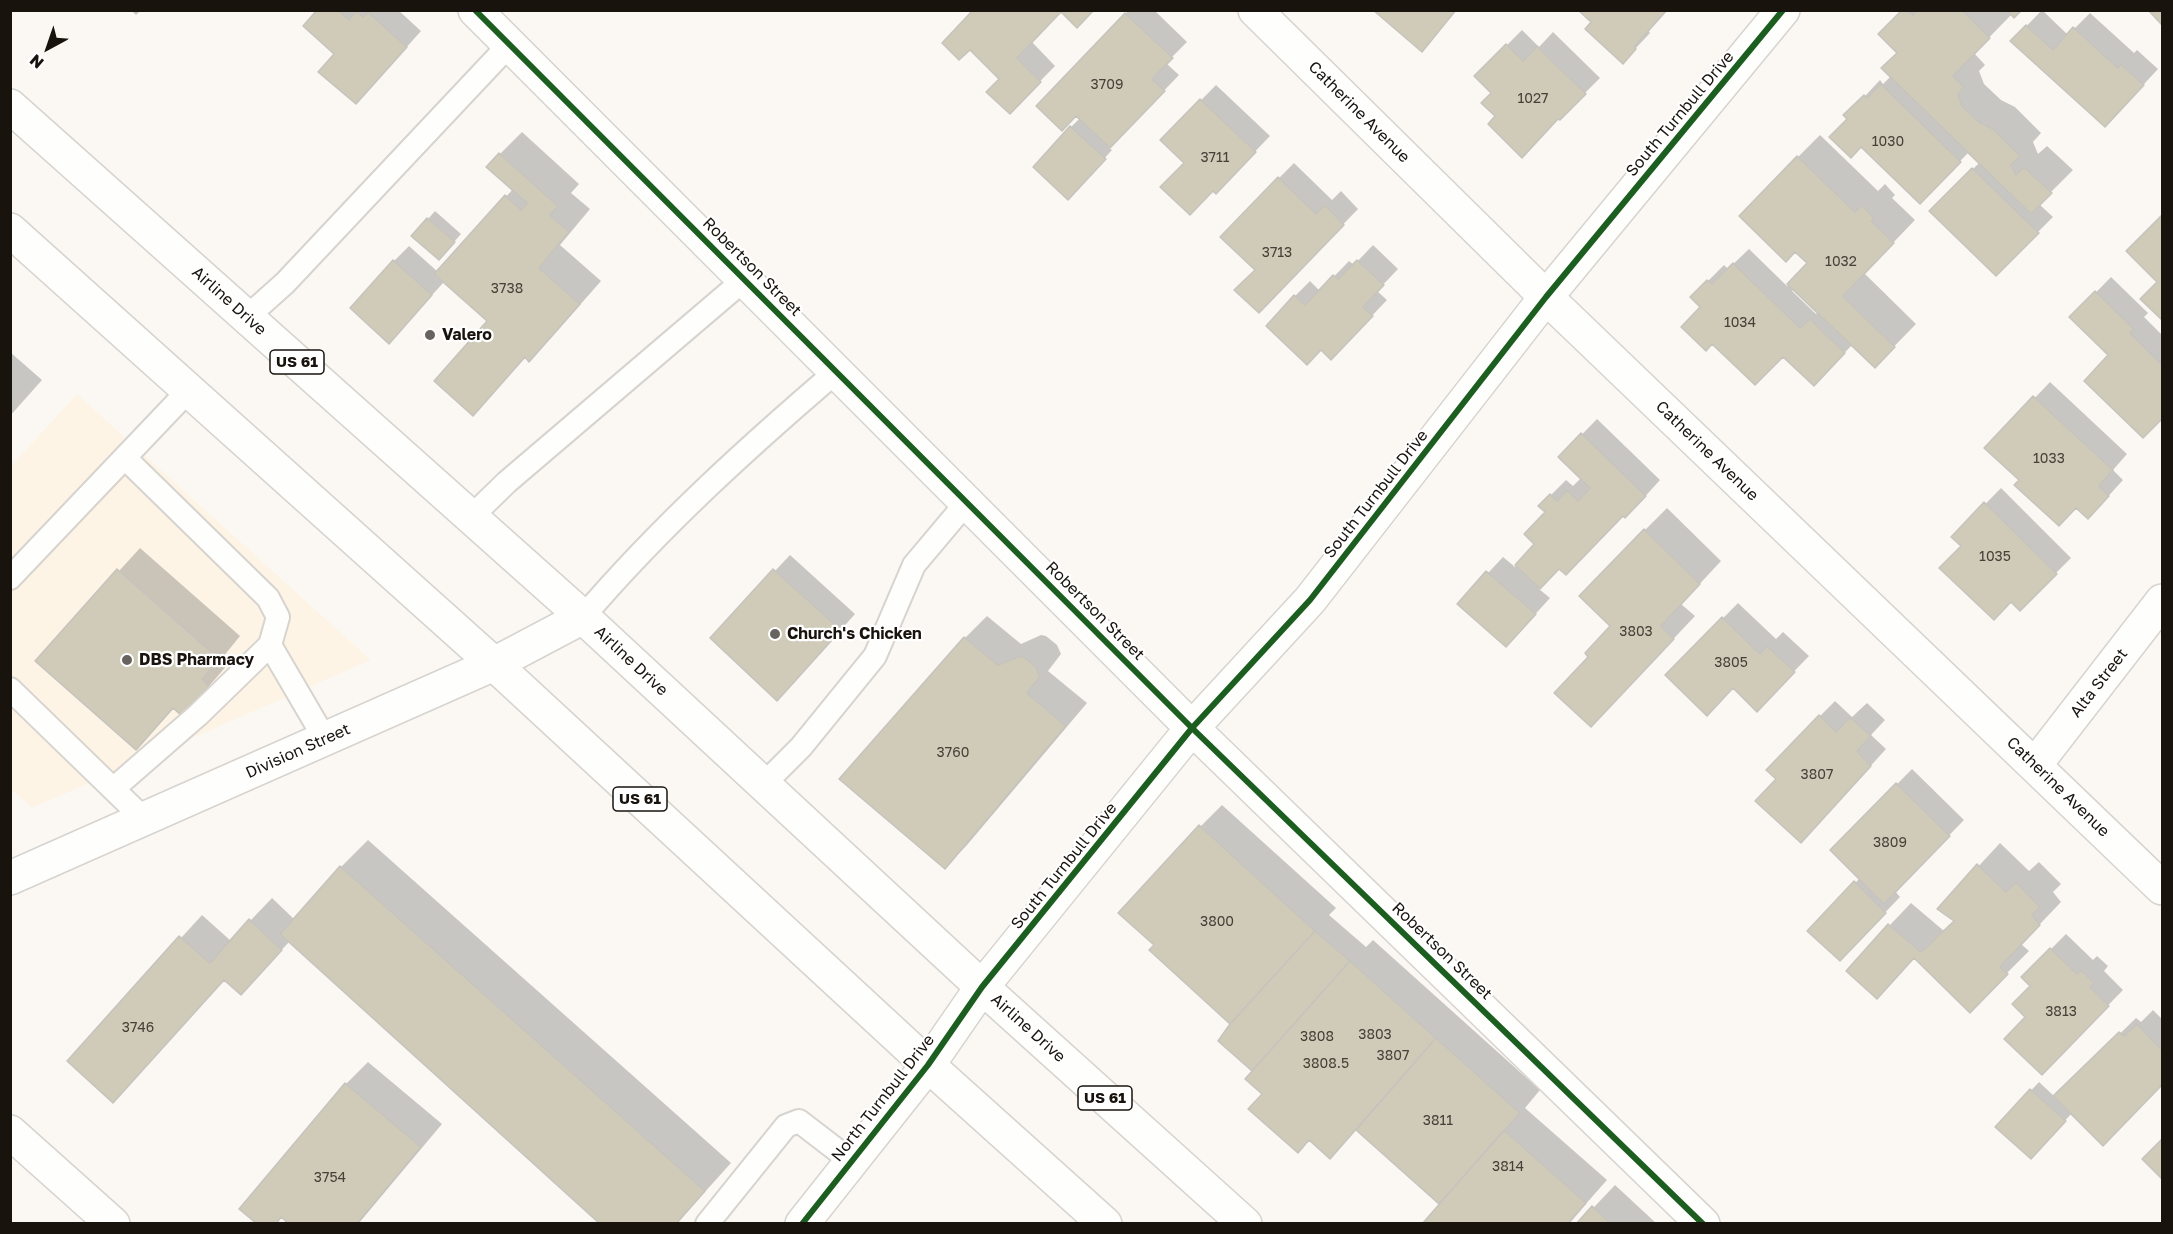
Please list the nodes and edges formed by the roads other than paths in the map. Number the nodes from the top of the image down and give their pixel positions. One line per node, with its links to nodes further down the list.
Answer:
1 (475, 10): 4 (main road, Robertson Street)
2 (1255, 10): 8 (main road, Catherine Avenue)
3 (1783, 10): 8 (main road, South Turnbull Drive)
4 (510, 44): 7 (main road, Robertson Street); 9 (lane)
5 (10, 106): 9 (main road, Airline Drive / US 61)
6 (10, 230): 11 (main road, US 61)
7 (745, 279): 10 (main road, Robertson Street); 14 (lane)
8 (1546, 297): 21 (main road, South Turnbull Drive); 23 (main road, Catherine Avenue)
9 (247, 317): 14 (main road, Airline Drive / US 61)
10 (837, 371): 13 (main road, Robertson Street); 17 (lane)
11 (189, 390): 12 (lane); 19 (main road, US 61)
12 (125, 458): 15 (lane); 18 (lane)
13 (967, 502): 21 (main road, Robertson Street); 24 (lane)
14 (471, 517): 17 (main road, Airline Drive / US 61)
15 (10, 578)
16 (2163, 601): 23 (main road, Alta Street)
17 (583, 616): 19 (main road, Division Street); 24 (main road, Airline Drive / US 61)
18 (270, 645): 22 (lane); 25 (lane)
19 (494, 664): 22 (main road, Division Street); 30 (main road, US 61)
20 (10, 689): 25 (lane)
21 (1192, 728): 29 (main road, South Turnbull Drive); 38 (main road, Robertson Street)
22 (325, 739): 26 (main road, Division Street)
23 (2035, 765): 28 (main road, Catherine Avenue)
24 (764, 784): 29 (main road, Airline Drive / US 61)
25 (113, 789): 26 (lane)
26 (144, 819): 27 (main road, Division Street)
27 (10, 879)
28 (2163, 888)
29 (982, 987): 30 (main road, North Turnbull Drive); 37 (main road, Airline Drive / US 61)
30 (928, 1065): 32 (main road, North Turnbull Drive); 36 (main road, US 61)
31 (10, 1132): 33 (main road)
32 (852, 1161): 34 (lane); 35 (main road, North Turnbull Drive)
33 (113, 1224)
34 (707, 1224)
35 (802, 1224)
36 (1105, 1224)
37 (1245, 1224)
38 (1703, 1224)

